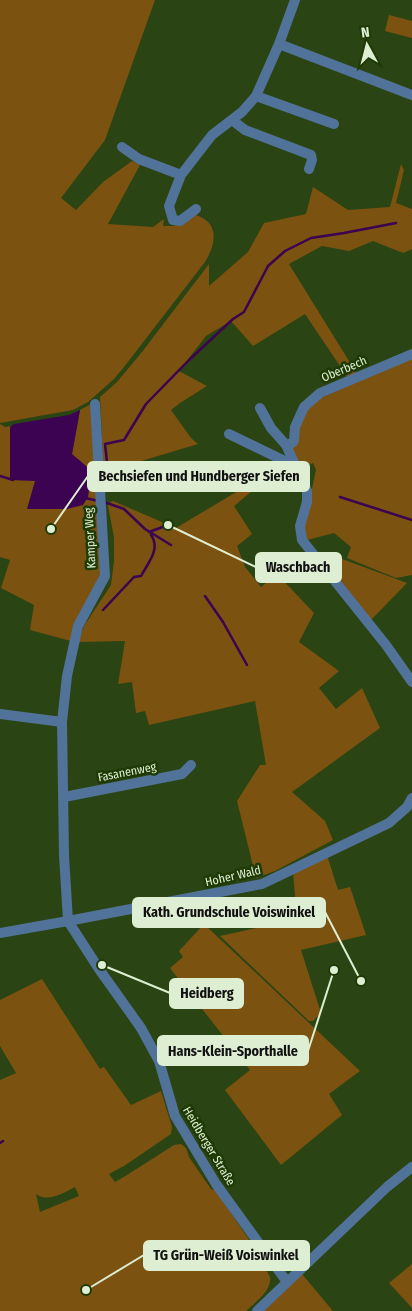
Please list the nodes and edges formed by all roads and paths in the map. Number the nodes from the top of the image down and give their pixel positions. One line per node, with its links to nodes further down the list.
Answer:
1 (295, 0): 2 (street)
2 (279, 44): 3 (street); 4 (street)
3 (412, 95)
4 (256, 96): 5 (street); 6 (street)
5 (232, 120): 8 (street); 9 (street)
6 (334, 124)
7 (122, 147): 9 (street)
8 (309, 169)
9 (181, 176): 10 (street)
10 (196, 209)
11 (412, 354): 15 (street, Oberbech)
12 (96, 404): 19 (street, Kamper Weg)
13 (260, 408): 15 (street)
14 (230, 434): 16 (street)
15 (286, 445): 16 (street)
16 (295, 466): 17 (street)
17 (412, 682)
18 (0, 714): 19 (street)
19 (62, 722): 21 (street, Kamper Weg)
20 (191, 765): 21 (street, Fasanenweg)
21 (64, 797): 23 (street, Kamper Weg)
22 (412, 798): 23 (street, Hoher Wald)
23 (68, 922): 24 (street); 26 (street, Heidberger Straße)
24 (0, 933)
25 (412, 1167): 26 (street)
26 (287, 1282): 27 (street)
27 (257, 1311)

